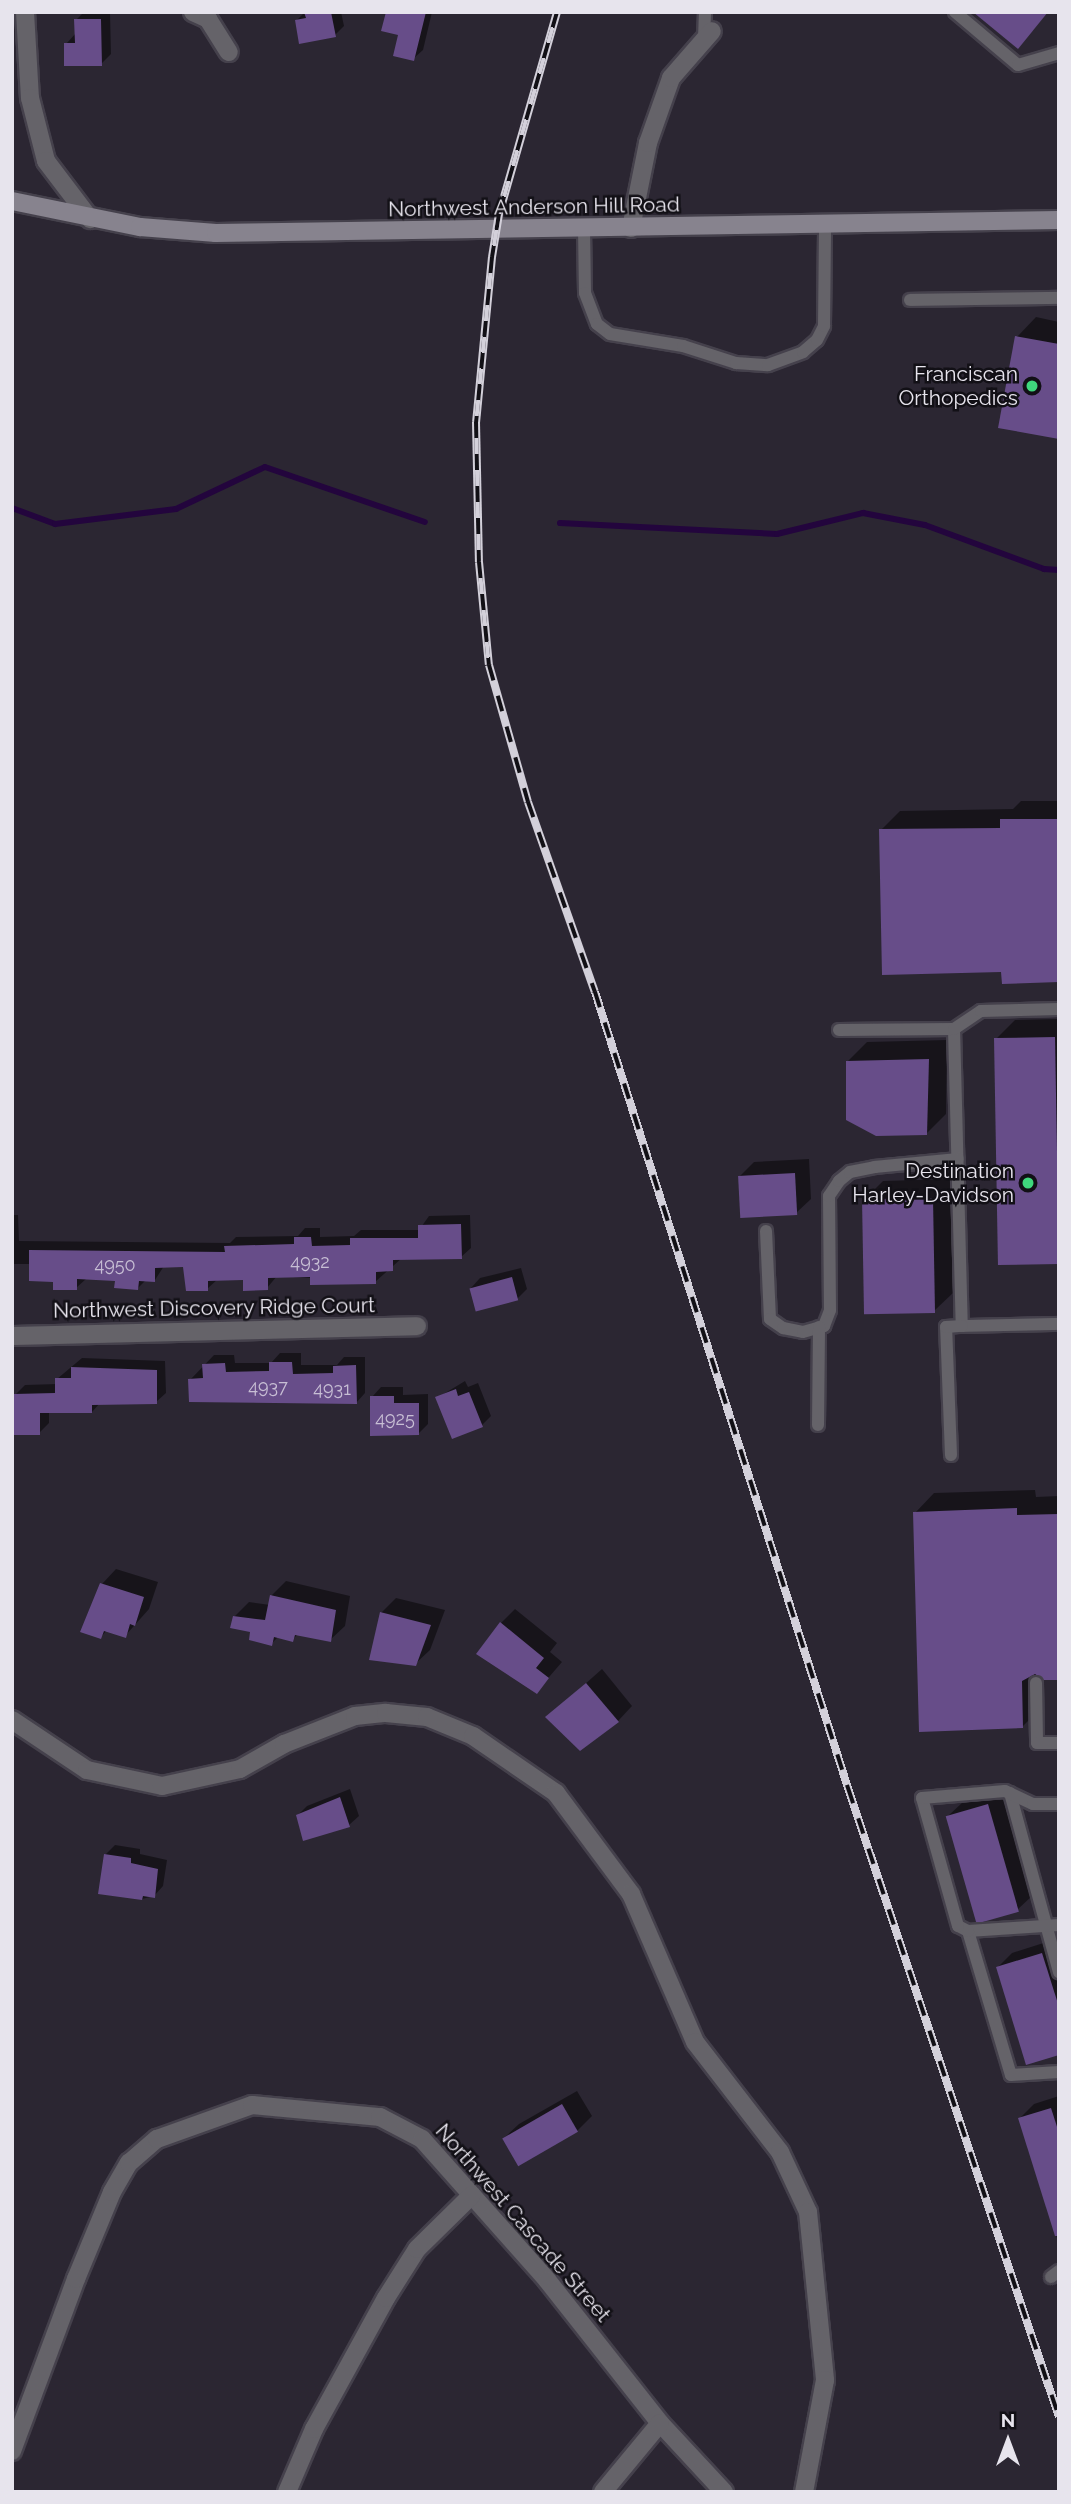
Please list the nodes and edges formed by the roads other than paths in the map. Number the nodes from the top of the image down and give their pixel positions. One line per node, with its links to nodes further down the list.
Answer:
1 (25, 12): 9 (street)
2 (193, 12): 6 (street)
3 (705, 12): 5 (lane)
4 (955, 12): 7 (lane)
5 (708, 35): 12 (street)
6 (229, 52)
7 (1059, 53)
8 (12, 201): 9 (main road, Northwest Anderson Hill Road)
9 (90, 219): 13 (main road, Northwest Anderson Hill Road)
10 (1059, 219): 11 (main road, Northwest Anderson Hill Road)
11 (825, 223): 12 (main road, Northwest Anderson Hill Road); 13 (lane)
12 (631, 228): 13 (main road, Northwest Anderson Hill Road)
13 (584, 229)
14 (1059, 298): 15 (lane)
15 (910, 300)
16 (1059, 1009): 17 (lane)
17 (954, 1029): 18 (lane); 19 (lane)
18 (839, 1030)
19 (958, 1159): 23 (lane); 24 (lane)
20 (766, 1231): 24 (lane)
21 (1059, 1324): 23 (lane)
22 (417, 1326): 25 (street, Northwest Discovery Ridge Court)
23 (962, 1326): 27 (lane)
24 (819, 1327): 26 (lane)
25 (12, 1336)
26 (818, 1425)
27 (951, 1455)
28 (1036, 1683): 30 (lane)
29 (12, 1720): 43 (street)
30 (1059, 1743)
31 (1010, 1793): 32 (lane); 33 (lane); 34 (lane)
32 (1059, 1804)
33 (1053, 1925): 34 (lane); 35 (lane)
34 (968, 1931): 36 (lane)
35 (1059, 1972)
36 (1059, 2072)
37 (472, 2195): 38 (street, Northwest Cascade Street); 39 (street, Northwest Cascade Street); 40 (street)
38 (660, 2423): 41 (street); 42 (street, Northwest Cascade Street)
39 (12, 2451)
40 (287, 2492)
41 (603, 2492)
42 (724, 2492)
43 (804, 2492)

